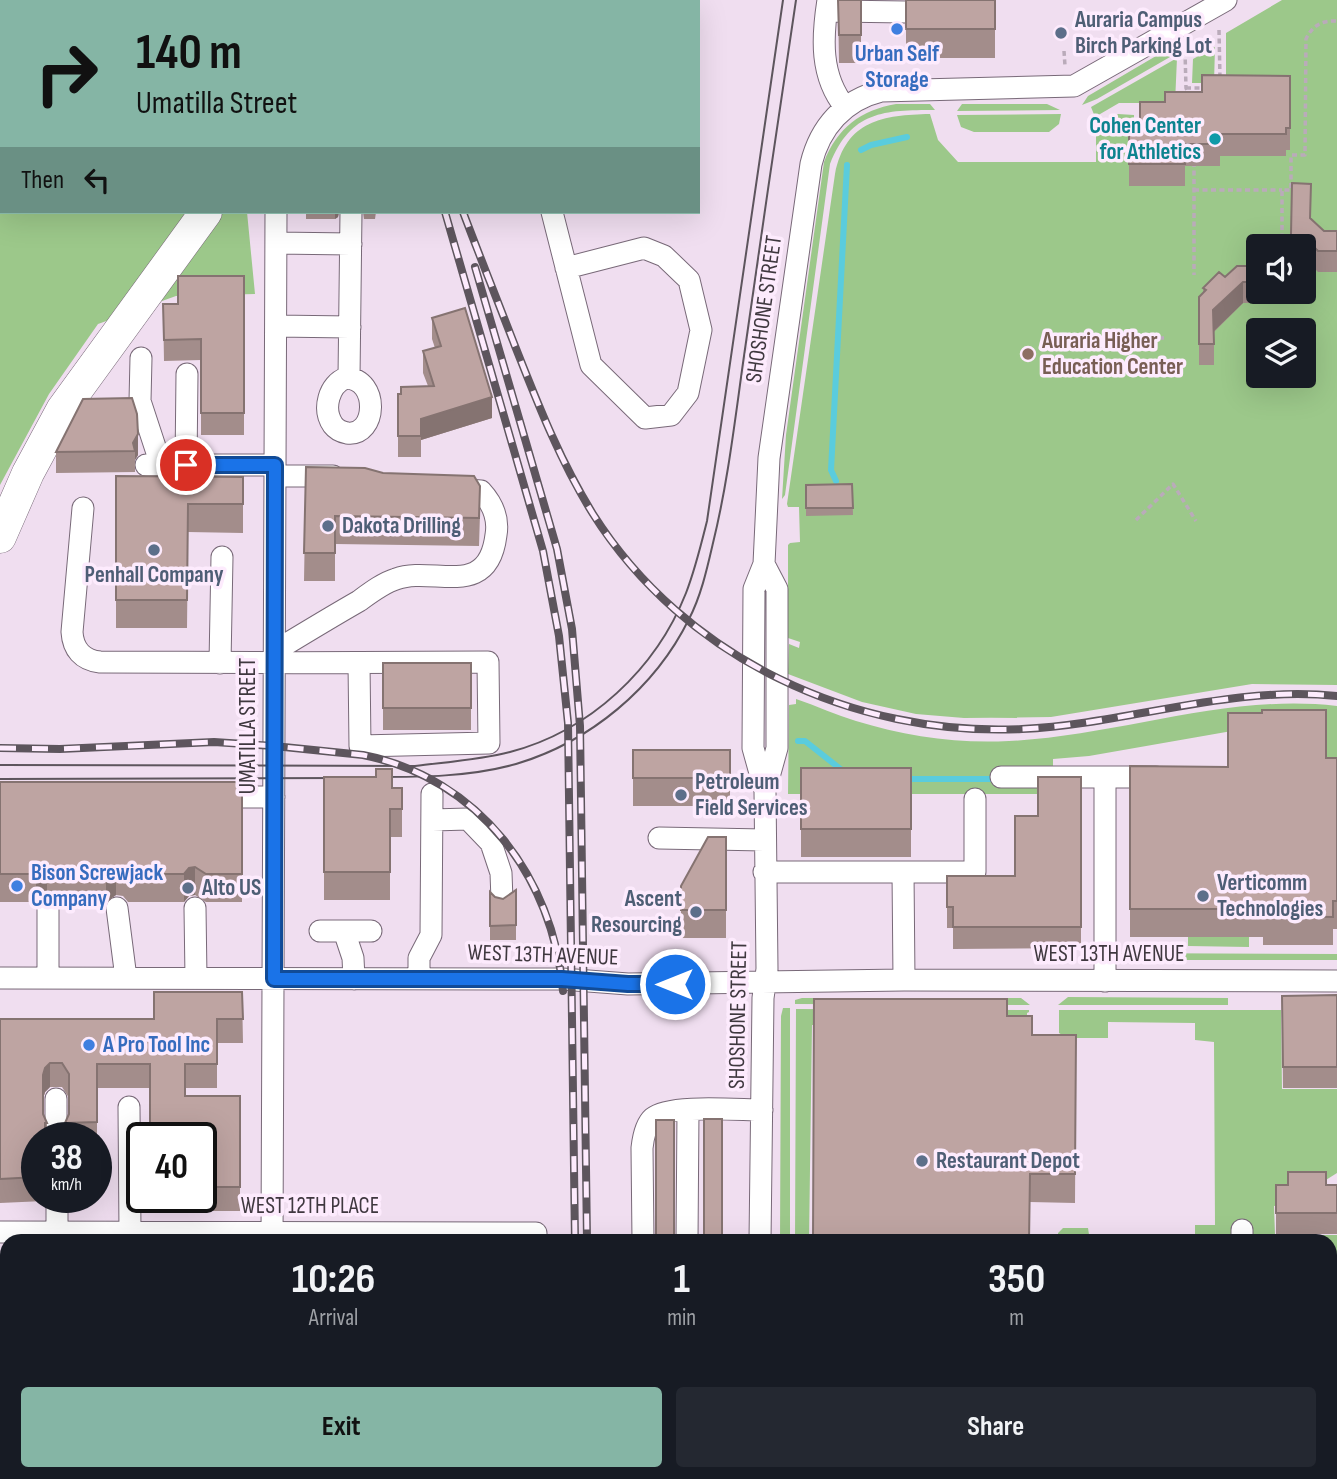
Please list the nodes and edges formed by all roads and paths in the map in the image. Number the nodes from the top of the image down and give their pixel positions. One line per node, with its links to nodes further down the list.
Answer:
1 (1226, 0): 3 (street, SHOSHONE STREET)
2 (827, 6): 4 (street); 14 (street)
3 (1193, 8): 14 (street, SHOSHONE STREET)
4 (906, 12)
5 (1337, 20): 17 (path)
6 (1219, 30): 12 (path)
7 (1064, 51): 9 (path)
8 (1185, 51): 10 (path)
9 (1065, 66)
10 (1186, 88): 11 (path); 13 (path)
11 (1209, 88)
12 (1220, 88)
13 (1189, 97)
14 (845, 107): 55 (street, SHOSHONE STREET)
15 (1194, 150): 16 (path)
16 (1194, 190): 17 (path); 26 (path)
17 (1282, 190): 22 (path)
18 (204, 214): 41 (highway)
19 (276, 214): 23 (street, UMATILLA STREET)
20 (351, 214): 24 (street)
21 (552, 214): 25 (street)
22 (1282, 234)
23 (276, 243): 24 (street); 27 (street, UMATILLA STREET)
24 (351, 244): 28 (street)
25 (566, 268): 25 (street)
26 (1194, 275)
27 (276, 326): 28 (street); 35 (street, UMATILLA STREET)
28 (349, 327): 33 (street)
29 (1108, 338): 30 (path)
30 (1164, 338)
31 (141, 358): 34 (street)
32 (187, 374): 34 (street)
33 (349, 378)
34 (186, 465): 35 (street)
35 (275, 470): 36 (street); 43 (street, UMATILLA STREET)
36 (353, 479)
37 (434, 489): 43 (street)
38 (83, 508): 44 (street)
39 (1136, 520): 40 (path)
40 (1196, 521)
41 (0, 537)
42 (222, 557): 44 (street)
43 (275, 657): 44 (street); 45 (street); 51 (street, UMATILLA STREET)
44 (220, 663)
45 (359, 663): 45 (street)
46 (1001, 777): 47 (street)
47 (1105, 777): 48 (street); 73 (street)
48 (1173, 777)
49 (432, 793): 53 (street)
50 (192, 797): 51 (street)
51 (274, 797): 69 (street, UMATILLA STREET)
52 (975, 799): 57 (street)
53 (432, 820): 58 (street); 71 (street)
54 (659, 838): 55 (street)
55 (764, 840): 56 (street, SHOSHONE STREET)
56 (764, 872): 57 (street); 75 (street, SHOSHONE STREET)
57 (903, 872): 72 (street)
58 (502, 900)
59 (48, 907): 66 (street)
60 (117, 908): 67 (street)
61 (195, 908): 68 (street)
62 (320, 931): 63 (street)
63 (344, 931): 64 (street); 70 (street)
64 (371, 931)
65 (0, 978): 66 (street, WEST 13TH AVENUE)
66 (48, 978): 67 (street, WEST 13TH AVENUE)
67 (126, 978): 68 (street, WEST 13TH AVENUE)
68 (196, 978): 69 (street, WEST 13TH AVENUE)
69 (274, 979): 70 (street, WEST 13TH AVENUE); 86 (street, UMATILLA STREET)
70 (354, 979): 71 (street, WEST 13TH AVENUE)
71 (419, 979): 75 (street, WEST 13TH AVENUE)
72 (904, 980): 73 (street, WEST 13TH AVENUE); 75 (street, WEST 13TH AVENUE)
73 (1105, 981): 74 (street, WEST 13TH AVENUE)
74 (1337, 981)
75 (765, 982): 79 (street, SHOSHONE STREET)
76 (56, 1099): 80 (street)
77 (130, 1107): 84 (street)
78 (688, 1110): 79 (street); 87 (street); 88 (street)
79 (762, 1110): 89 (street, SHOSHONE STREET)
80 (57, 1122)
81 (57, 1213): 83 (street)
82 (0, 1232): 83 (street, WEST 12TH PLACE)
83 (57, 1232): 84 (street, WEST 12TH PLACE)
84 (130, 1232): 85 (street, WEST 12TH PLACE)
85 (187, 1234)
86 (272, 1234)
87 (643, 1234)
88 (687, 1234)
89 (761, 1234)

